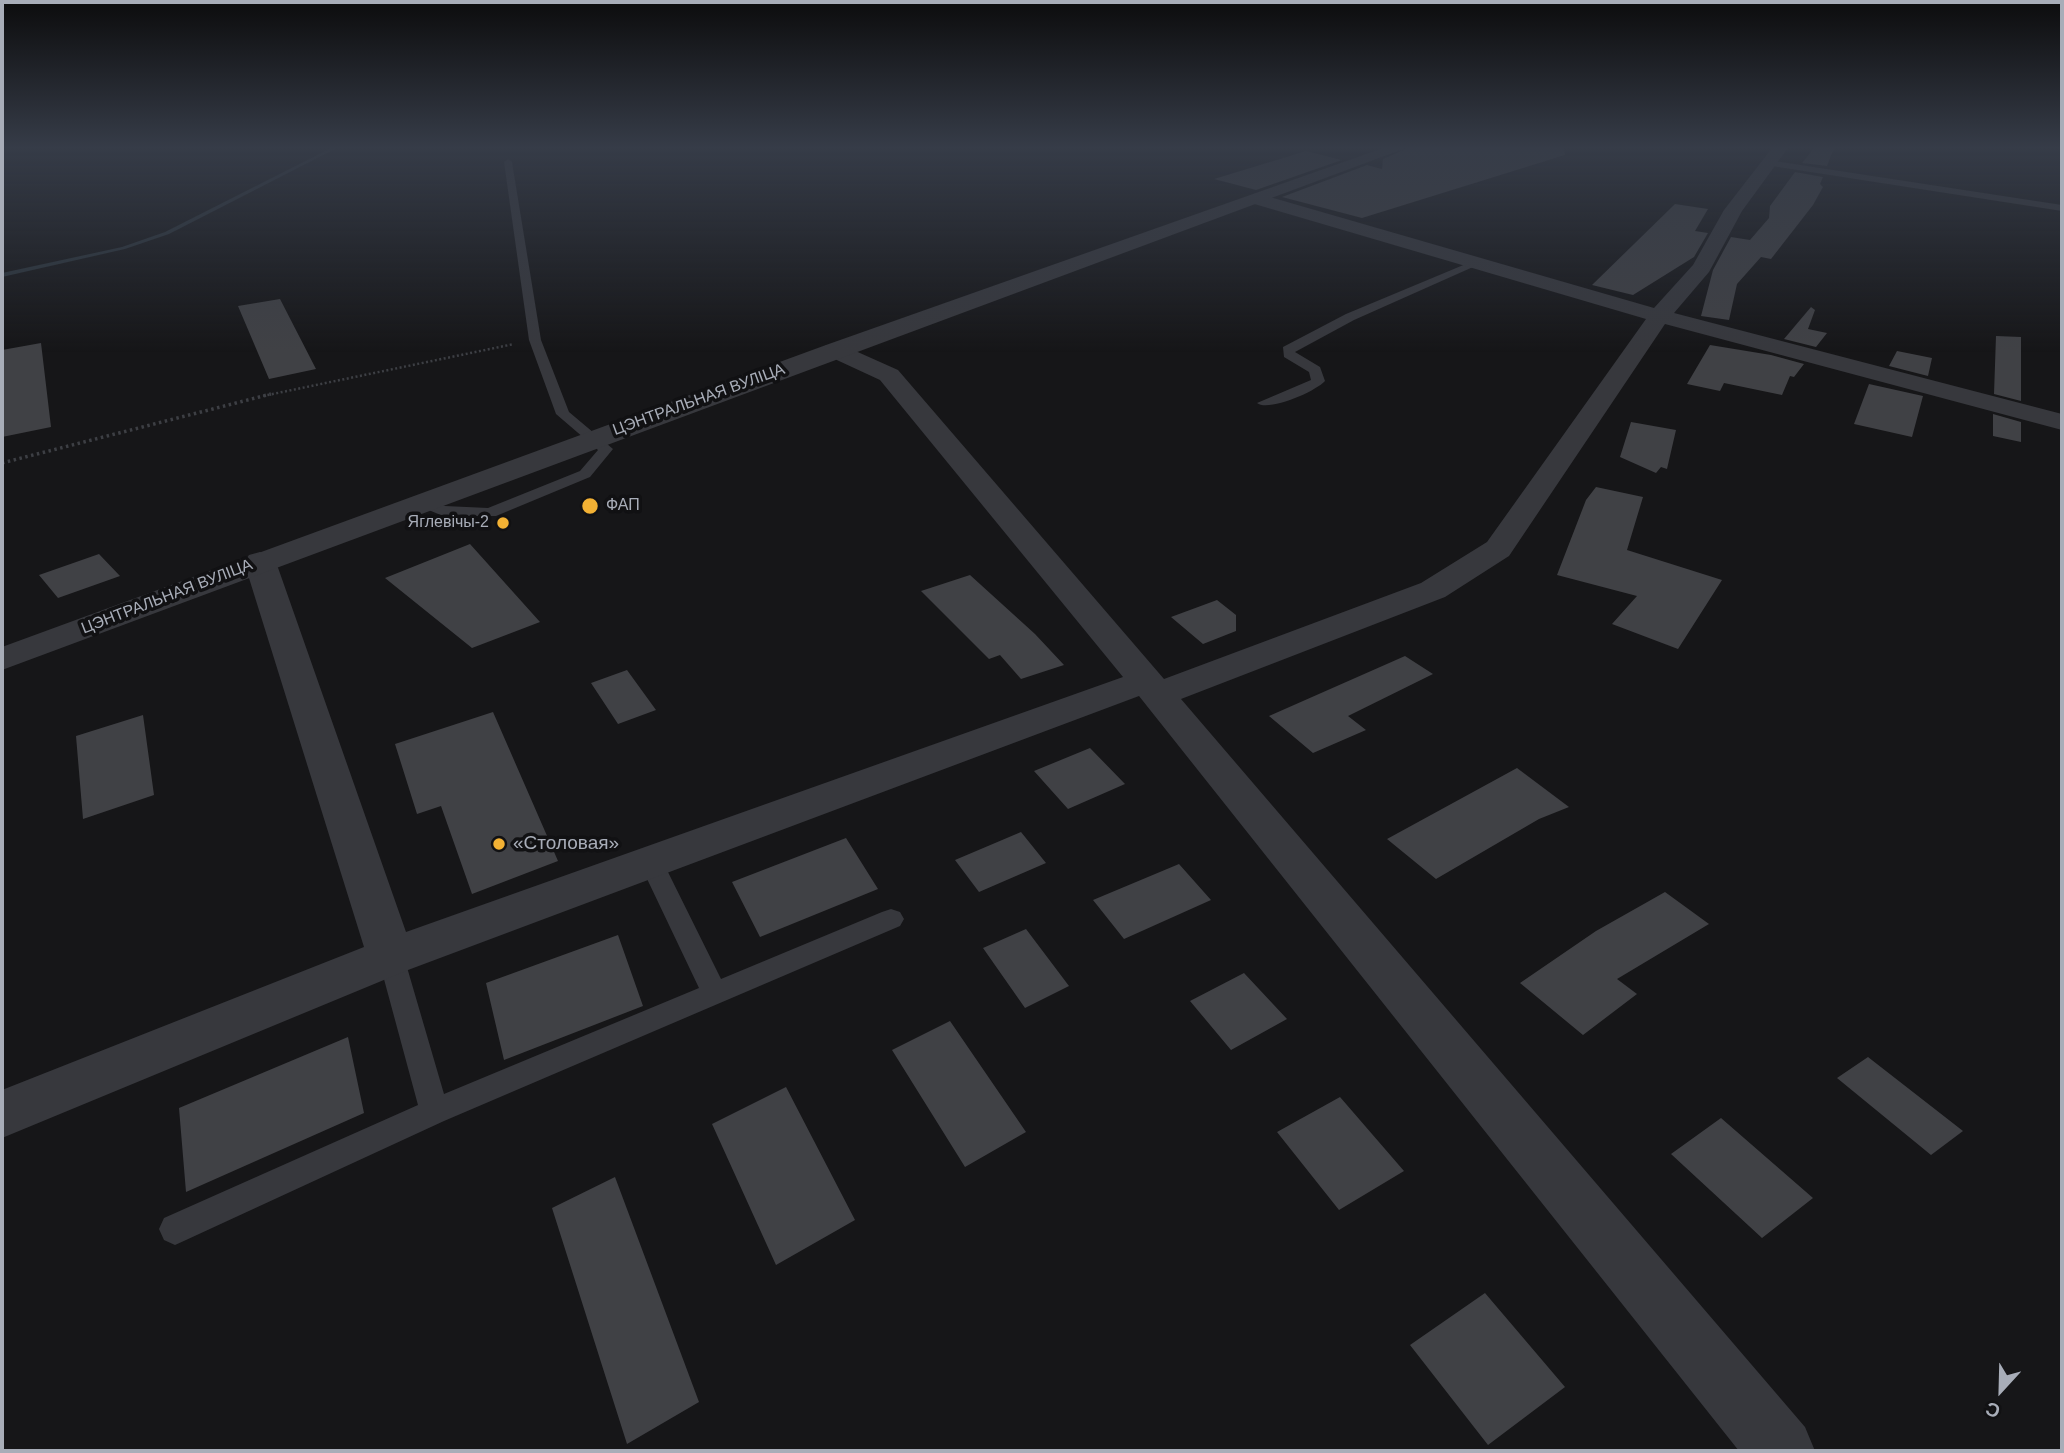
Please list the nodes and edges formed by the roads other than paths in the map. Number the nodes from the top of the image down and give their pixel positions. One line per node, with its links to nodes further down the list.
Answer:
1 (516, 216): 10 (lane)
2 (1210, 216): 7 (street, ЦЭНТРАЛЬНАЯ ВУЛІЦА)
3 (1315, 216): 5 (street)
4 (1730, 216): 6 (street)
5 (1477, 263): 6 (street); 8 (lane)
6 (1659, 316): 9 (street); 13 (street)
7 (834, 350): 10 (street, ЦЭНТРАЛЬНАЯ ВУЛІЦА); 13 (street)
8 (1264, 403)
9 (2062, 422)
10 (592, 439): 11 (street, ЦЭНТРАЛЬНАЯ ВУЛІЦА)
11 (260, 562): 12 (street, ЦЭНТРАЛЬНАЯ ВУЛІЦА); 16 (street)
12 (2, 659)
13 (1152, 688): 14 (street); 21 (street)
14 (652, 862): 16 (street); 17 (lane)
15 (891, 919): 17 (lane)
16 (391, 957): 18 (lane); 19 (street)
17 (715, 993): 18 (lane)
18 (434, 1112): 20 (lane)
19 (2, 1114)
20 (174, 1229)
21 (1781, 1451)

